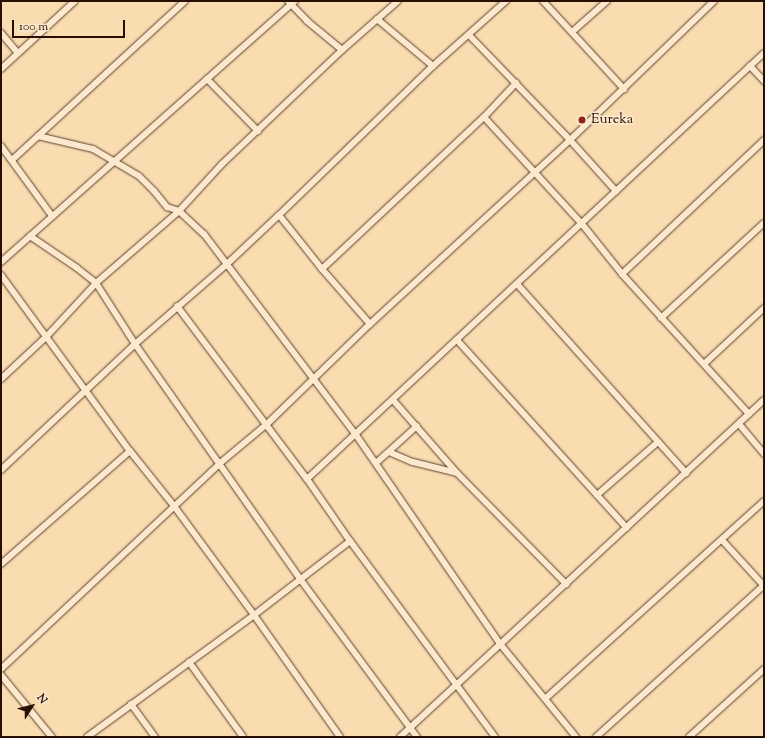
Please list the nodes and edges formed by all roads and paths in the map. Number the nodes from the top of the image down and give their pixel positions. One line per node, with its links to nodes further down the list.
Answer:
1 (74, 1): 14 (street)
2 (185, 1): 25 (street)
3 (398, 1): 9 (street)
4 (506, 1): 12 (street)
5 (543, 1): 10 (street)
6 (607, 1): 10 (street)
7 (714, 1): 22 (street)
8 (291, 2): 13 (street); 19 (street)
9 (377, 19): 13 (street); 16 (street)
10 (572, 32): 22 (street)
11 (1, 33): 14 (street)
12 (469, 35): 16 (street); 21 (street)
13 (342, 50): 24 (street)
14 (18, 53): 18 (street)
15 (764, 53): 17 (street)
16 (433, 66): 36 (street)
17 (750, 66): 20 (street); 34 (street)
18 (1, 69)
19 (207, 79): 24 (street); 32 (street)
20 (764, 81)
21 (516, 83): 23 (street); 26 (street)
22 (624, 89): 26 (street)
23 (484, 116): 33 (street); 43 (street)
24 (258, 131): 35 (street)
25 (38, 136): 31 (street); 32 (street)
26 (570, 140): 33 (street); 34 (street)
27 (764, 140): 28 (street)
28 (759, 145): 30 (street); 44 (street)
29 (1, 146): 31 (street)
30 (764, 150)
31 (12, 160): 37 (street)
32 (113, 162): 35 (street); 37 (street)
33 (535, 171): 39 (street); 51 (street)
34 (616, 191): 39 (street)
35 (179, 211): 42 (street); 46 (street)
36 (279, 215): 42 (street); 43 (street)
37 (52, 216): 40 (street)
38 (764, 223): 50 (street)
39 (582, 224): 44 (street); 47 (street)
40 (30, 236): 41 (street); 46 (street)
41 (1, 262)
42 (227, 264): 48 (street); 57 (street)
43 (322, 269): 51 (street)
44 (622, 274): 50 (street)
45 (1, 275): 52 (street)
46 (96, 283): 52 (street); 54 (street)
47 (517, 284): 53 (street); 66 (street)
48 (177, 306): 54 (street); 62 (street)
49 (764, 308): 55 (street)
50 (662, 318): 55 (street)
51 (370, 324): 57 (street)
52 (46, 336): 56 (street); 58 (street)
53 (457, 340): 59 (street); 76 (street)
54 (135, 344): 58 (street); 71 (street)
55 (704, 364): 61 (street)
56 (1, 379)
57 (314, 379): 62 (street); 65 (street)
58 (86, 390): 67 (street); 72 (street)
59 (393, 400): 64 (street); 65 (street)
60 (764, 400): 61 (street)
61 (749, 414): 63 (street)
62 (267, 424): 71 (street); 75 (street)
63 (739, 424): 69 (street); 74 (street)
64 (416, 426): 68 (street); 73 (street)
65 (356, 435): 70 (street); 75 (street)
66 (658, 442): 74 (street); 76 (street)
67 (130, 451): 78 (street); 82 (street)
68 (389, 452): 70 (street); 73 (street)
69 (764, 454)
70 (376, 463): 87 (street)
71 (220, 464): 78 (street); 83 (street)
72 (1, 470)
73 (457, 473): 84 (street)
74 (686, 473): 79 (street)
75 (307, 479): 81 (street)
76 (597, 495): 79 (street)
77 (764, 501): 80 (street)
78 (174, 506): 86 (street); 89 (street)
79 (627, 528): 84 (street)
80 (722, 540): 85 (street); 93 (street)
81 (350, 541): 83 (street); 92 (street)
82 (1, 564)
83 (300, 579): 86 (street); 95 (street)
84 (566, 584): 87 (street)
85 (764, 586): 105 (street)
86 (254, 615): 88 (street); 100 (street)
87 (501, 645): 92 (street); 93 (street)
88 (189, 662): 94 (street); 99 (street)
89 (1, 669)
90 (764, 669): 106 (street)
91 (1, 675): 96 (street)
92 (456, 686): 95 (street); 103 (street)
93 (546, 698): 104 (street)
94 (131, 704): 97 (street); 98 (street)
95 (410, 728): 101 (street); 102 (street)
96 (52, 737)
97 (87, 737)
98 (155, 737)
99 (243, 737)
100 (340, 737)
101 (400, 737)
102 (417, 737)
103 (495, 737)
104 (576, 737)
105 (596, 737)
106 (689, 737)

